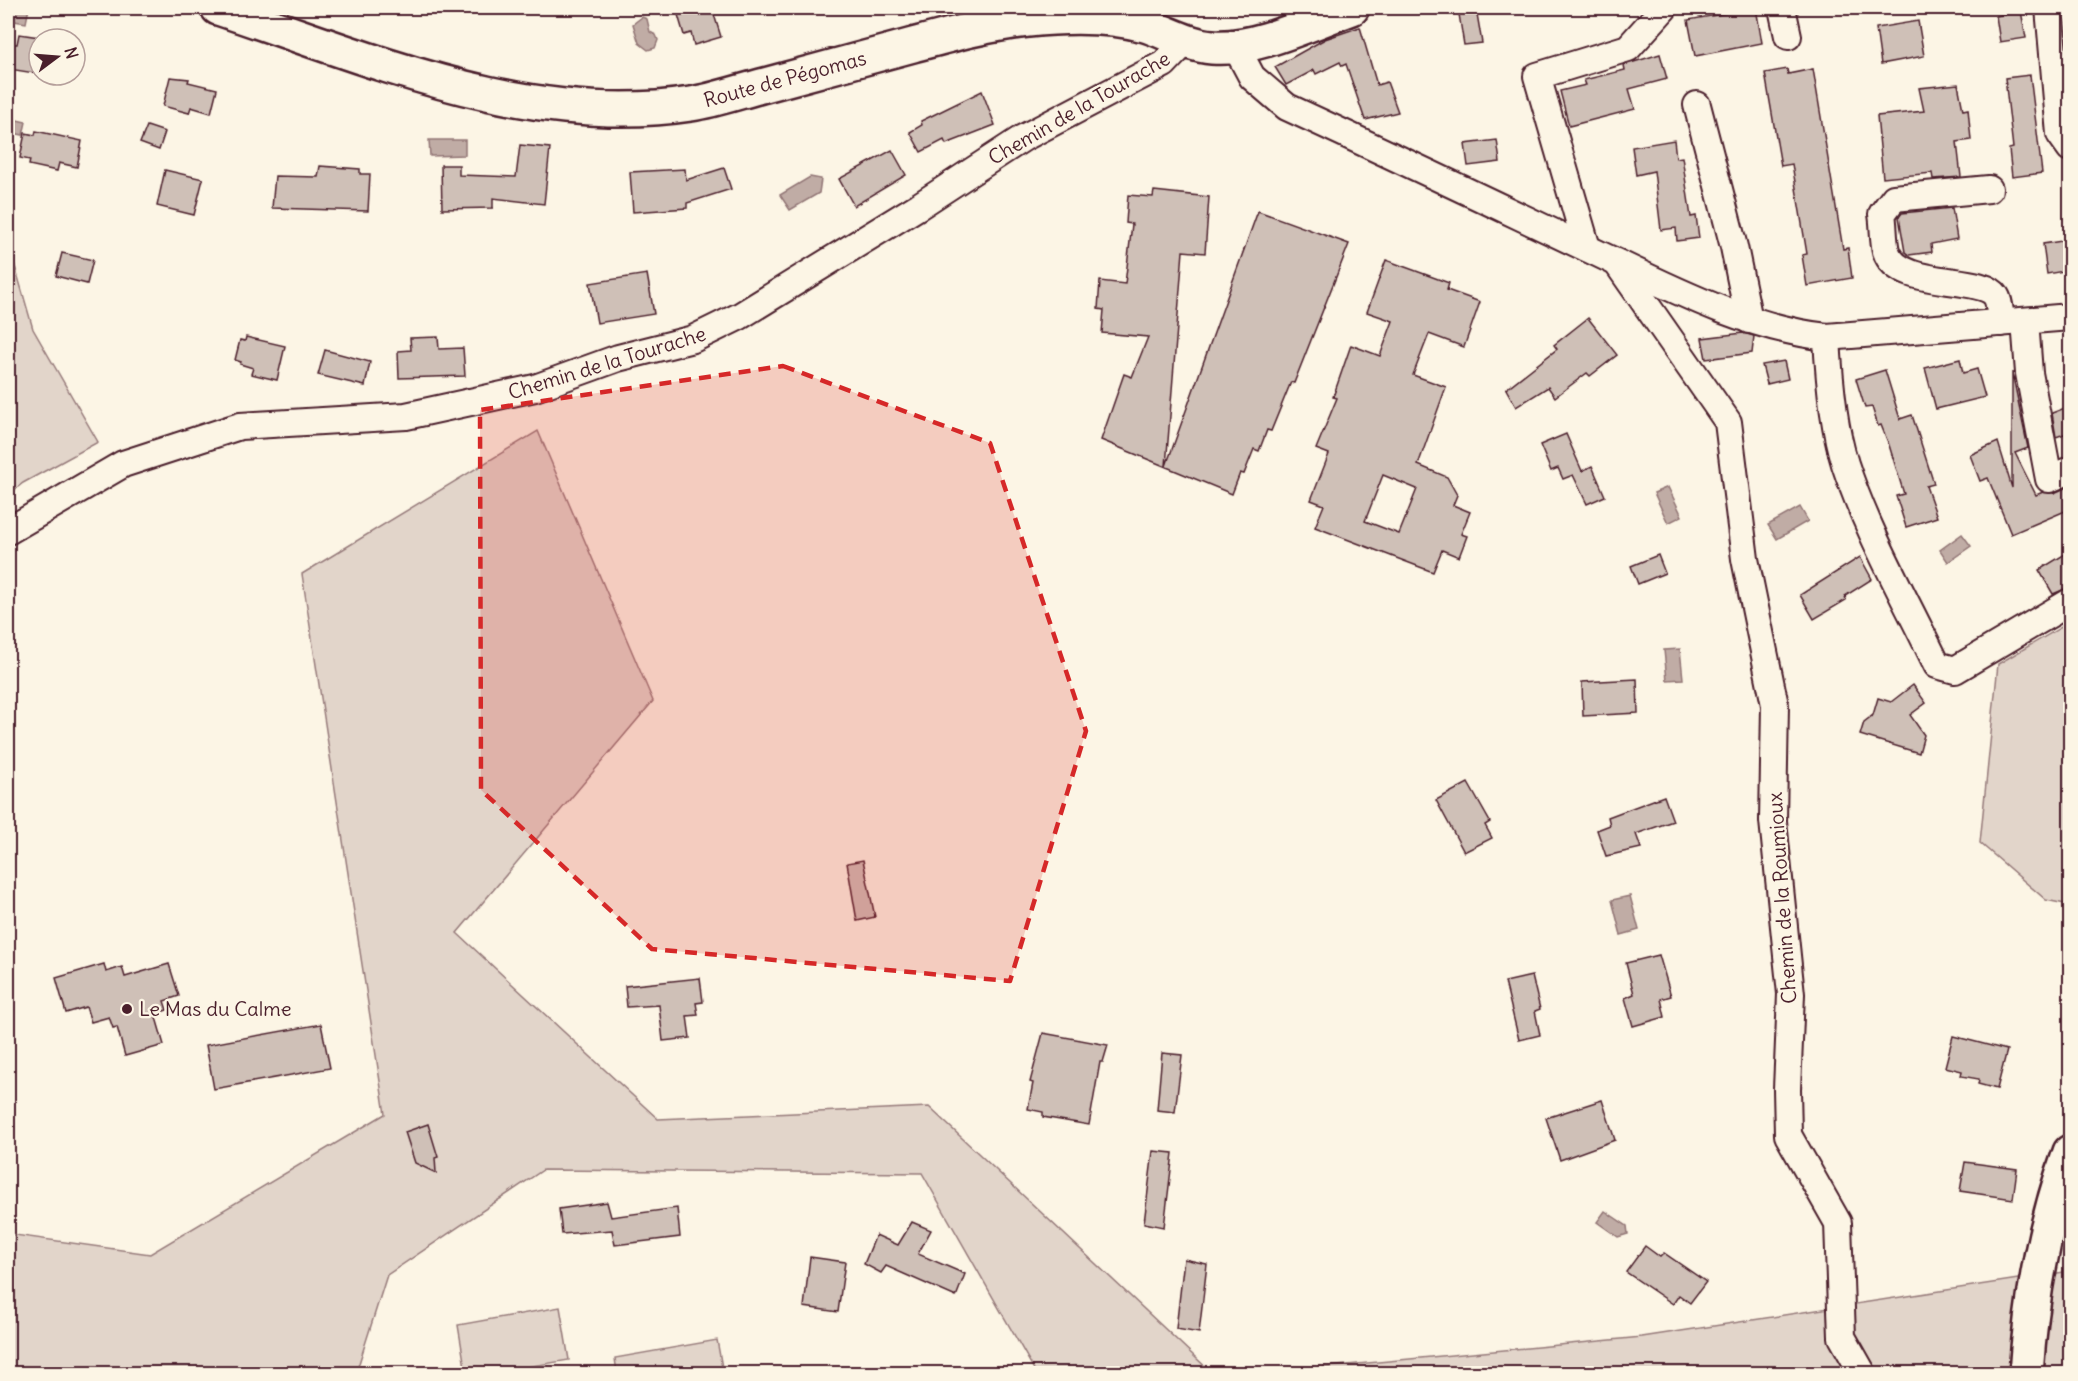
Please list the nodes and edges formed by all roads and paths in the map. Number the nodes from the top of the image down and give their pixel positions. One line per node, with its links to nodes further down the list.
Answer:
1 (218, 8): 6 (main road, Route de Pégomas)
2 (1352, 8): 9 (main road, Route de Pégomas)
3 (1664, 8): 13 (street)
4 (1782, 8): 7 (street)
5 (2049, 8): 11 (street)
6 (1093, 13): 8 (main road, Route de Pégomas)
7 (1788, 36)
8 (1186, 41): 9 (main road, Route de Pégomas); 20 (street, Chemin de la Tourache)
9 (1236, 47): 13 (street)
10 (1697, 105): 16 (street)
11 (2070, 148)
12 (1989, 189): 17 (street)
13 (1587, 248): 14 (street)
14 (1617, 263): 16 (street); 23 (street, Chemin de la Roumioux)
15 (2070, 317): 17 (street)
16 (1749, 320): 18 (street)
17 (2013, 322): 18 (street); 19 (street)
18 (1827, 337): 21 (street)
19 (2070, 470)
20 (8, 531)
21 (2070, 602)
22 (2070, 1152): 24 (main road)
23 (1863, 1374)
24 (2026, 1374)

